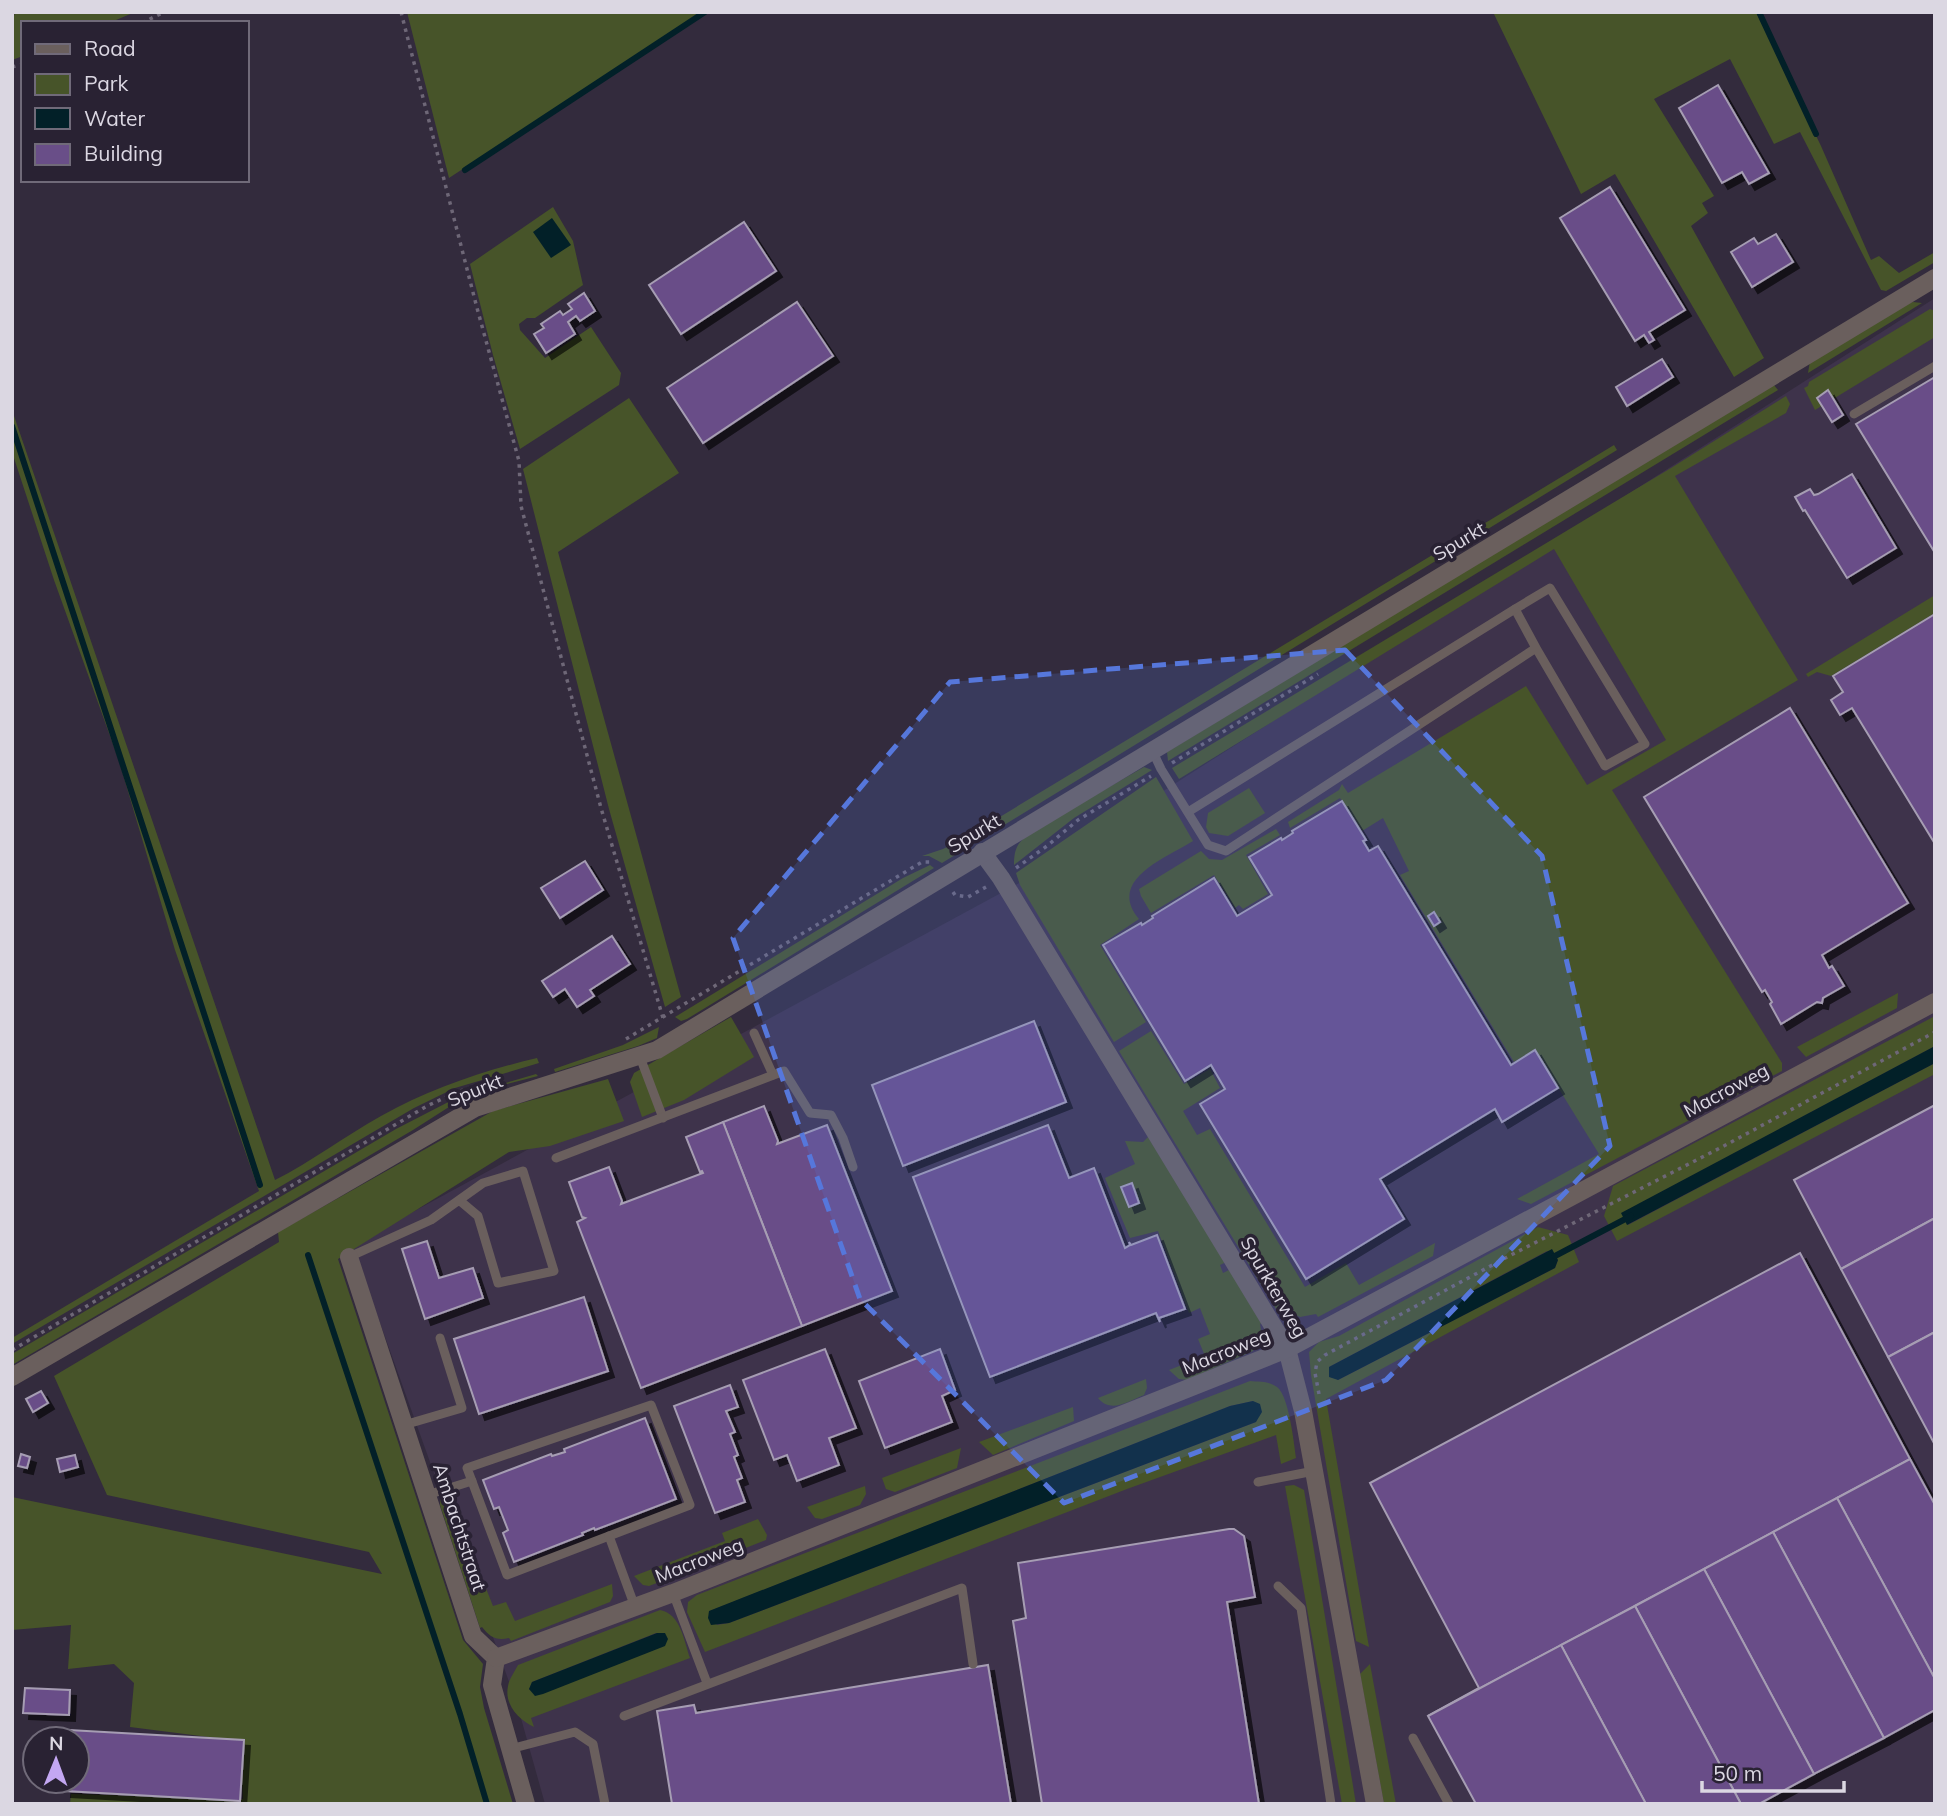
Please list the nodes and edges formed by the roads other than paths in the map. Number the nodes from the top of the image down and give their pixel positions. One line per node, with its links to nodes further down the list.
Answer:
1 (1935, 278): 6 (street, Spurkt)
2 (1935, 366): 3 (lane)
3 (1854, 414)
4 (1514, 610): 5 (lane); 5 (lane); 7 (lane)
5 (1536, 648): 7 (lane)
6 (1152, 750): 7 (lane); 8 (street, Spurkt)
7 (1188, 813)
8 (982, 852): 11 (street, Spurkt); 19 (street, Spurkterweg)
9 (1935, 1002): 19 (street, Macroweg)
10 (754, 1033): 12 (lane)
11 (640, 1057): 13 (lane); 20 (street, Spurkt)
12 (774, 1076): 13 (lane); 15 (lane)
13 (663, 1118): 14 (lane)
14 (556, 1158)
15 (853, 1167)
16 (459, 1200): 16 (lane); 17 (lane)
17 (349, 1257): 21 (street, Ambachtstraat)
18 (440, 1338): 21 (lane)
19 (1287, 1349): 22 (street, Spurkterweg); 28 (street, Macroweg)
20 (12, 1377)
21 (404, 1425): 25 (street, Ambachtstraat)
22 (1314, 1471): 24 (lane); 39 (street, Spurkterweg)
23 (472, 1481): 25 (lane); 26 (lane); 26 (lane)
24 (1258, 1482)
25 (427, 1495): 30 (street, Ambachtstraat)
26 (609, 1536): 29 (lane)
27 (1278, 1586): 38 (lane)
28 (673, 1593): 29 (street, Macroweg); 32 (lane)
29 (635, 1607): 30 (street, Macroweg)
30 (496, 1658): 35 (street)
31 (973, 1664): 32 (lane)
32 (707, 1683): 33 (lane)
33 (624, 1716)
34 (1413, 1738): 40 (lane)
35 (510, 1749): 36 (street); 37 (lane)
36 (527, 1804)
37 (605, 1804)
38 (1331, 1804)
39 (1375, 1804)
40 (1448, 1804)

